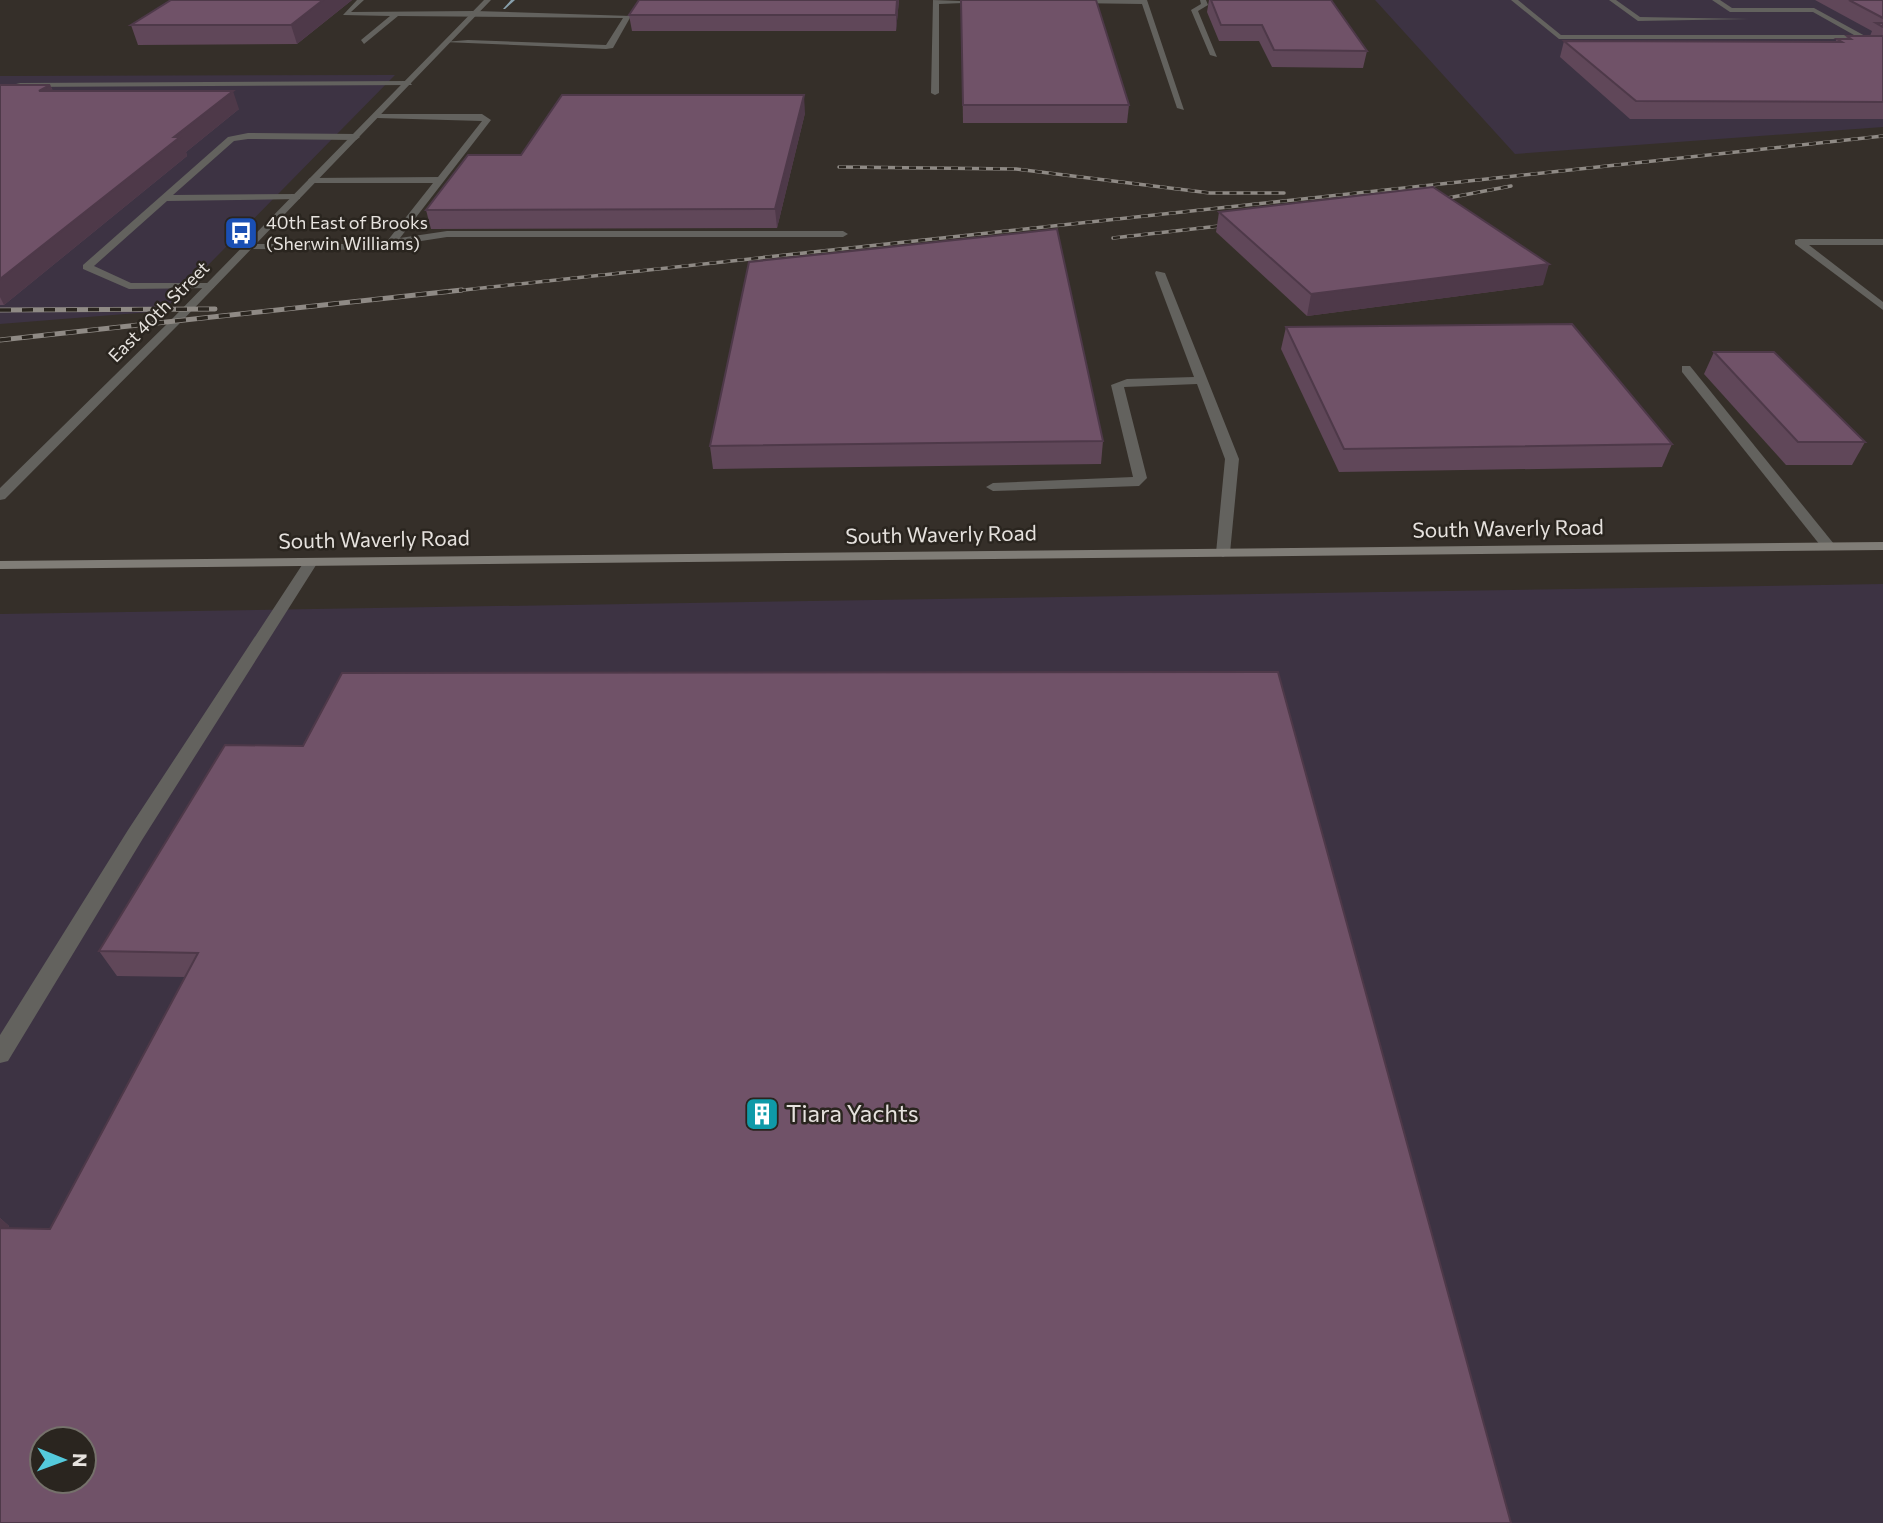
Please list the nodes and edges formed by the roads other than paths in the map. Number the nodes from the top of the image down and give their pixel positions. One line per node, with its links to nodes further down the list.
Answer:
1 (361, 0): 12 (street)
2 (488, 0): 13 (street, East 40th Street)
3 (1203, 0): 18 (street)
4 (1514, 0): 15 (street)
5 (1612, 0): 14 (street)
6 (1715, 0): 11 (street)
7 (936, 1): 9 (street); 21 (street)
8 (1144, 1): 10 (street); 22 (street)
9 (991, 2)
10 (1061, 2)
11 (1730, 10): 14 (street); 15 (street)
12 (397, 13): 13 (street); 16 (street)
13 (474, 14): 17 (street, East 40th Street); 17 (street)
14 (1746, 19): 15 (street)
15 (1773, 37)
16 (364, 42)
17 (448, 42): 19 (street, East 40th Street)
18 (1214, 54)
19 (410, 83): 20 (street); 23 (street, East 40th Street)
20 (0, 90)
21 (935, 93)
22 (1181, 108)
23 (377, 116): 24 (street, East 40th Street); 26 (street)
24 (356, 137): 25 (street, East 40th Street); 28 (street)
25 (313, 180): 26 (street); 27 (street, East 40th Street)
26 (440, 180): 30 (street)
27 (297, 197): 28 (street); 32 (street, East 40th Street)
28 (164, 198): 34 (street)
29 (843, 234): 30 (street)
30 (392, 242): 32 (street)
31 (1883, 242): 35 (street)
32 (247, 247): 34 (street, East 40th Street)
33 (1160, 273): 37 (street)
34 (210, 286): 39 (street, East 40th Street)
35 (1883, 307)
36 (1686, 369): 41 (street)
37 (1201, 380): 38 (street); 42 (street)
38 (993, 487)
39 (0, 496)
40 (1883, 546): 41 (main road, South Waverly Road)
41 (1829, 547): 42 (main road, South Waverly Road)
42 (1223, 553): 43 (main road, South Waverly Road)
43 (311, 562): 44 (main road, South Waverly Road); 45 (street)
44 (0, 565)
45 (0, 1054)

